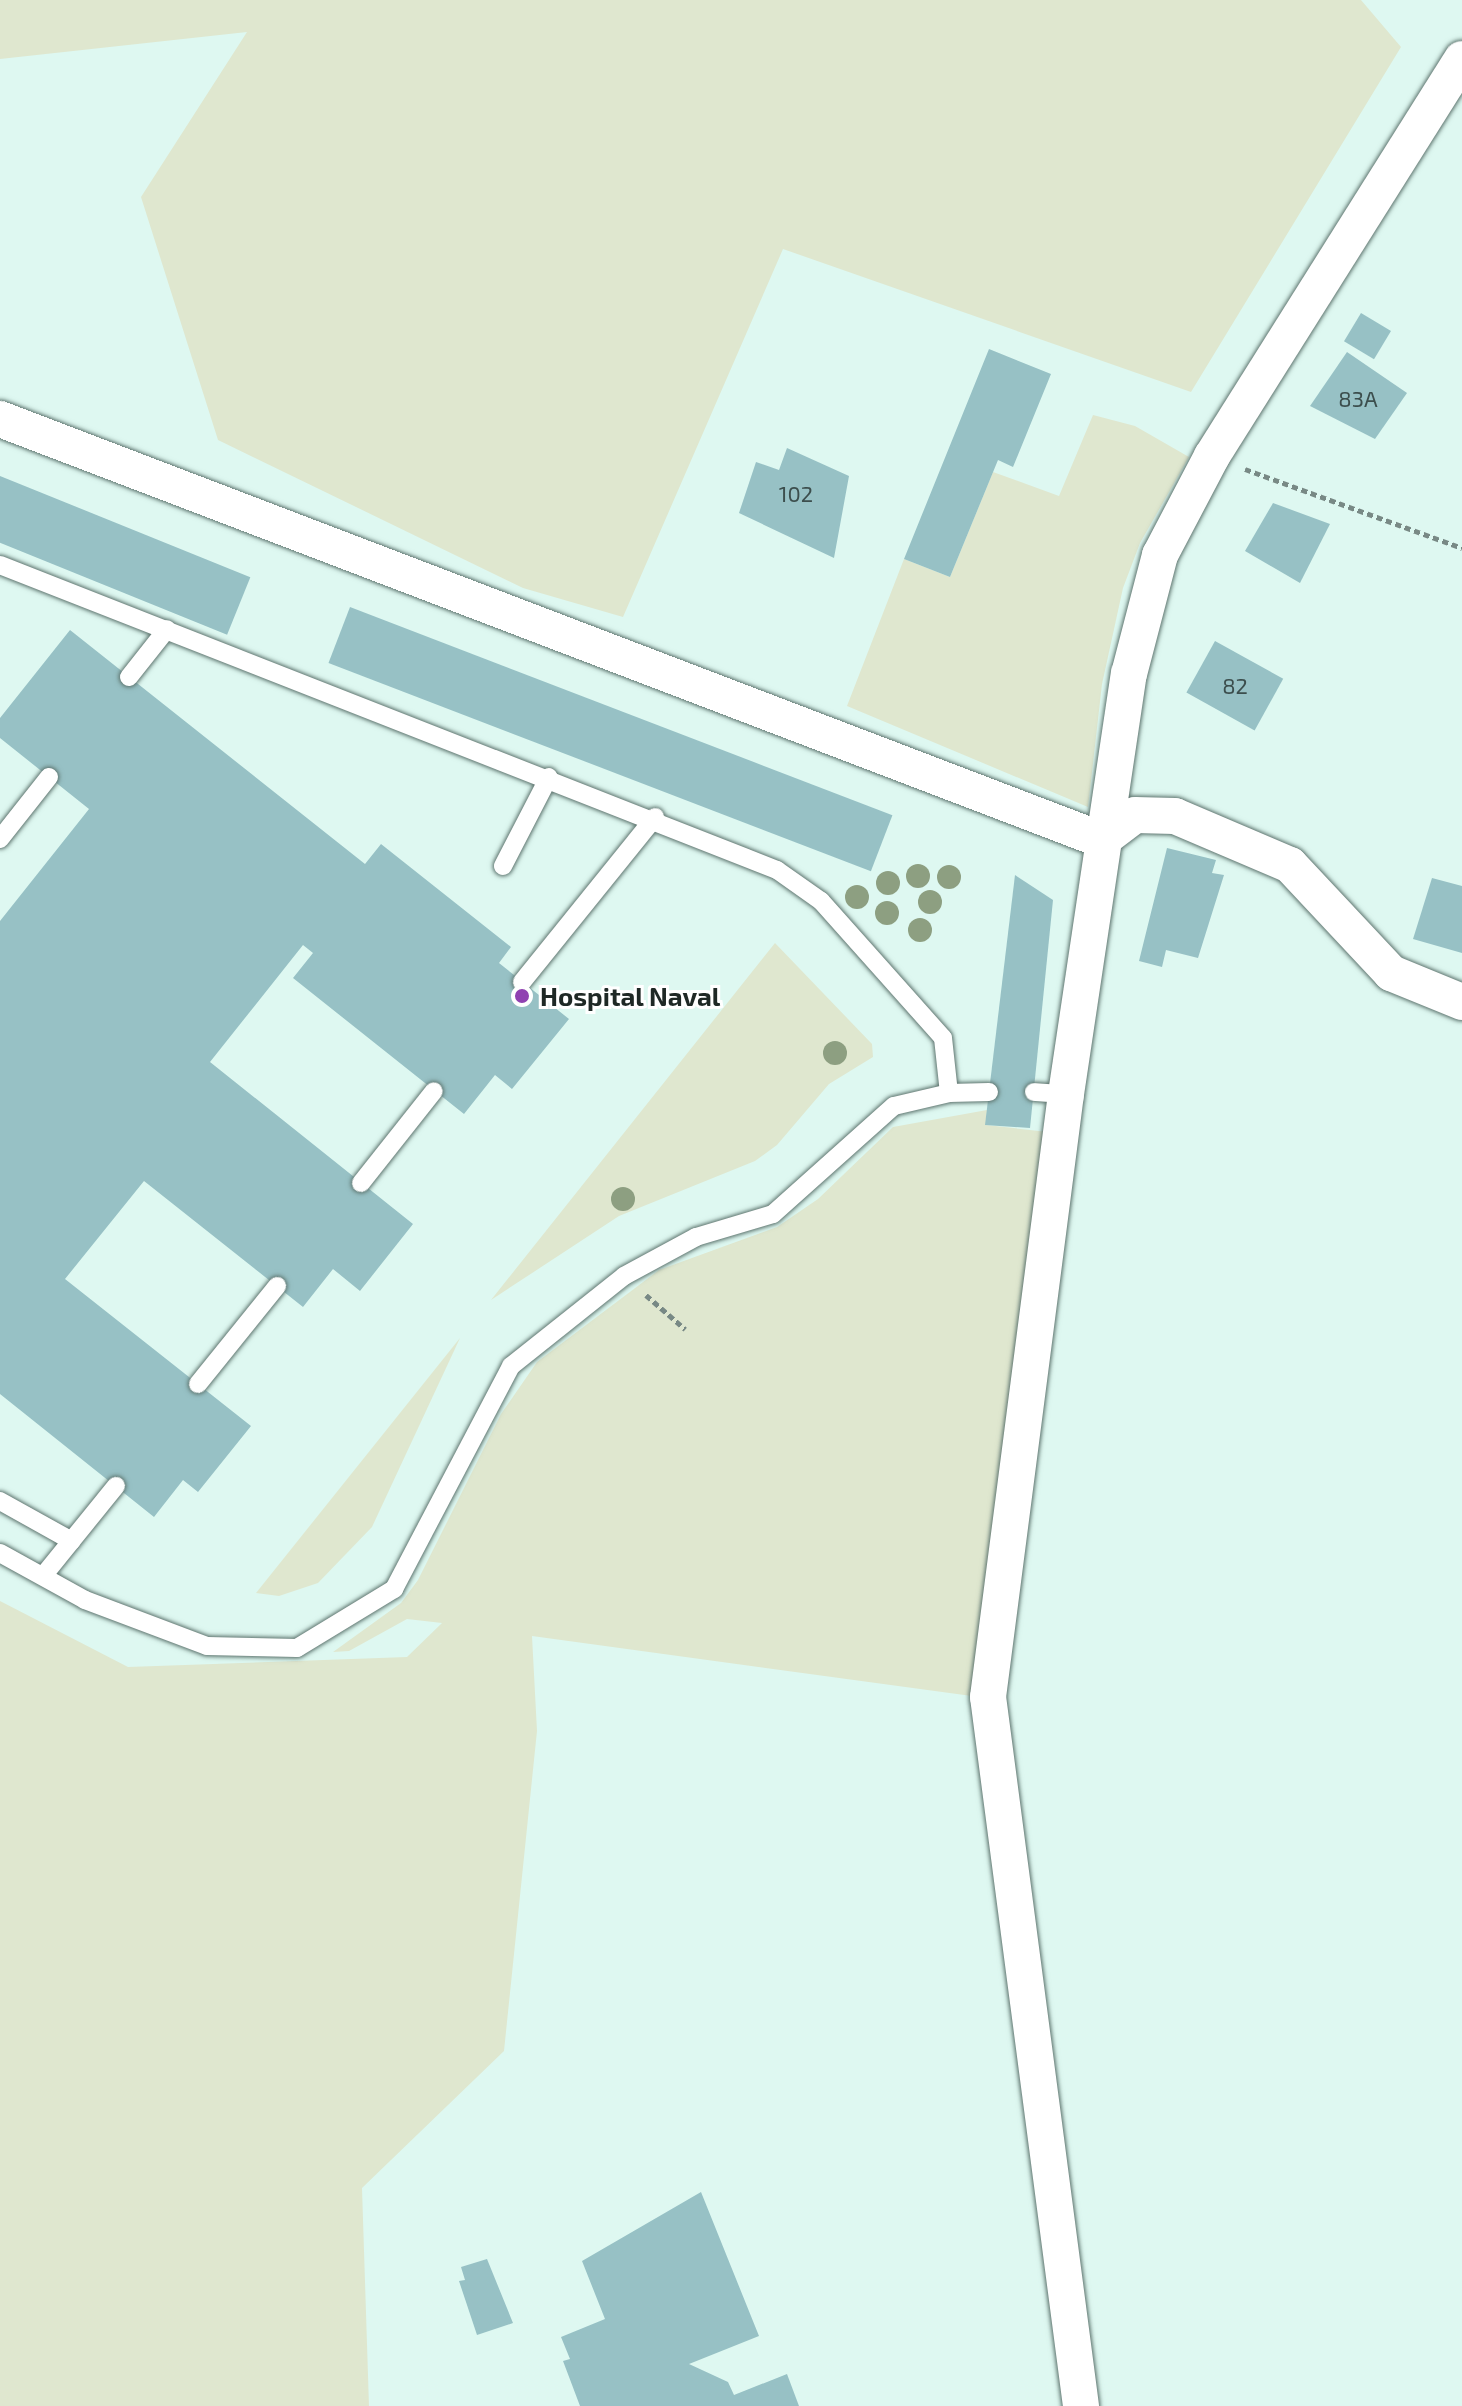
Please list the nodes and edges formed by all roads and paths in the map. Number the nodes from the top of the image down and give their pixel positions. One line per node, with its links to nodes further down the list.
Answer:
1 (1459, 70): 3 (street)
2 (0, 419): 12 (street)
3 (1212, 456): 4 (path); 12 (street)
4 (1462, 548)
5 (0, 565): 6 (lane)
6 (167, 629): 7 (lane); 9 (lane)
7 (129, 677)
8 (49, 777): 11 (lane)
9 (549, 777): 10 (lane); 13 (lane)
10 (655, 817): 14 (lane); 18 (lane)
11 (0, 839)
12 (1102, 840): 15 (street); 29 (street)
13 (503, 866)
14 (522, 982)
15 (1462, 1002)
16 (434, 1091): 19 (lane)
17 (989, 1092): 18 (lane)
18 (949, 1093): 20 (lane)
19 (361, 1183)
20 (624, 1276): 22 (path); 28 (lane)
21 (277, 1286): 23 (lane)
22 (685, 1329)
23 (198, 1384)
24 (116, 1486): 26 (lane)
25 (0, 1501): 26 (lane)
26 (72, 1541): 28 (lane)
27 (0, 1553): 28 (lane)
28 (43, 1576)
29 (1081, 2406)

